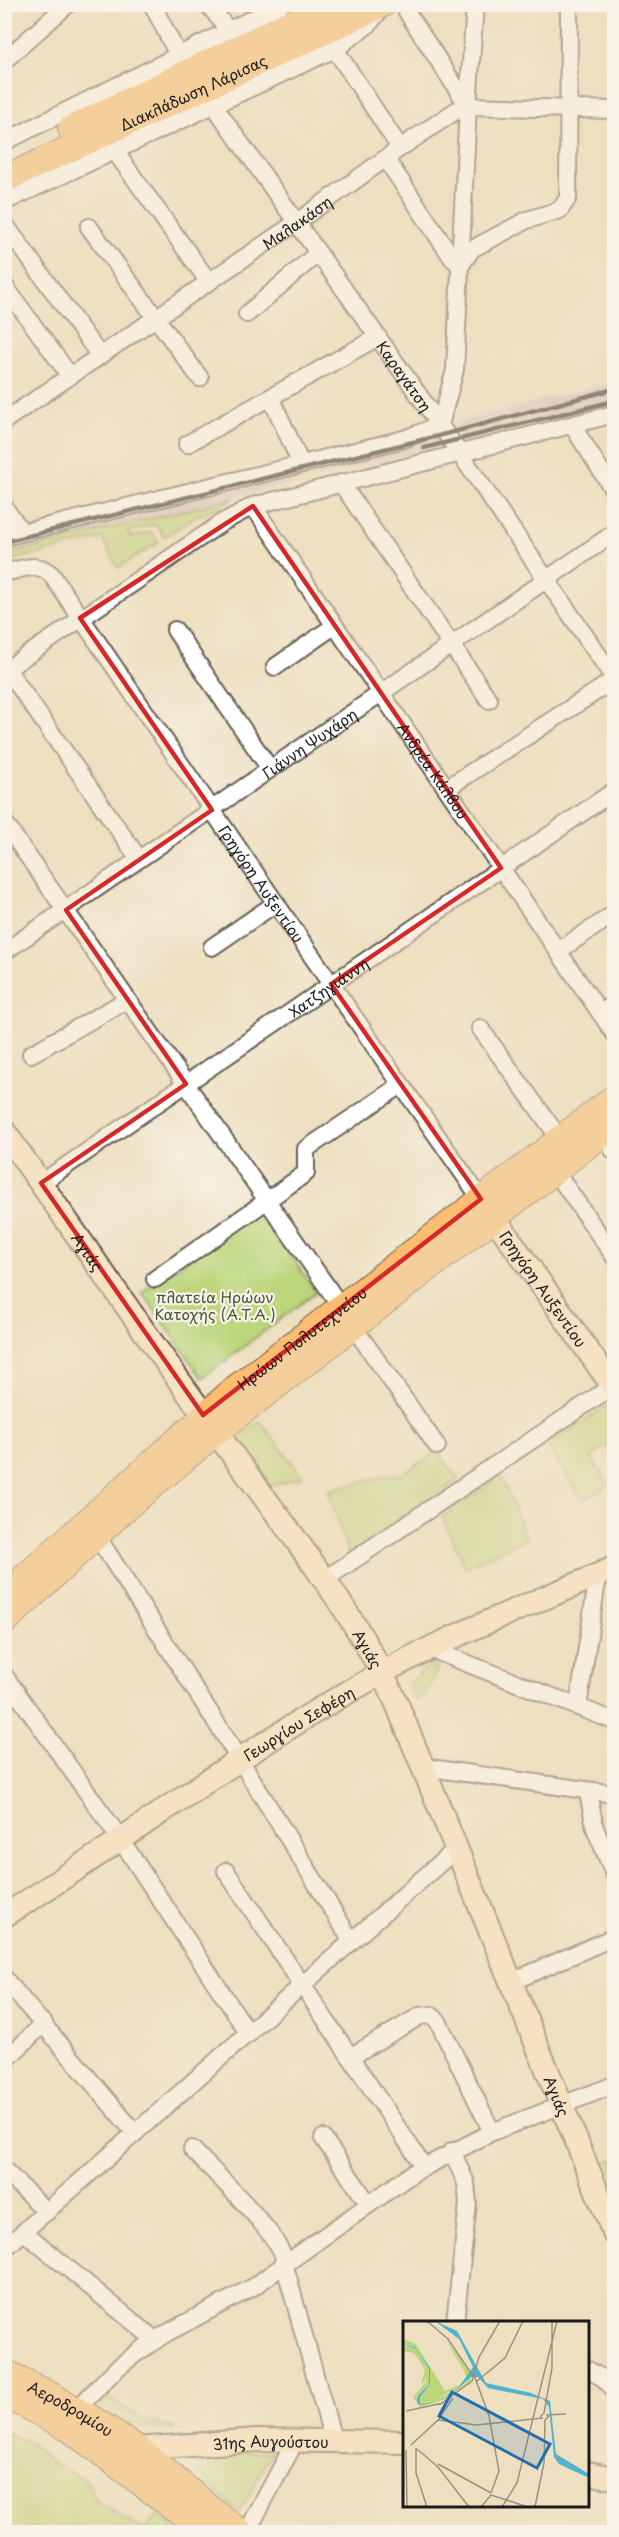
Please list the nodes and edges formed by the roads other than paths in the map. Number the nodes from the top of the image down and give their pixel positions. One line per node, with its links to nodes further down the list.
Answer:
1 (68, 4): 14 (street)
2 (152, 4): 13 (street)
3 (208, 4): 11 (street)
4 (282, 4): 11 (street)
5 (331, 4): 21 (main road, Διακλάδωση Λάρισας)
6 (384, 4): 12 (street); 16 (main road, Διακλάδωση Λάρισας)
7 (470, 4): 10 (street)
8 (569, 10): 19 (street)
9 (407, 12): 18 (street)
10 (475, 13): 18 (street)
11 (229, 31): 13 (street)
12 (335, 49): 17 (street); 23 (street)
13 (179, 57): 15 (street)
14 (4, 61)
15 (105, 93): 21 (street); 22 (street)
16 (177, 98): 17 (street); 27 (main road, Διακλάδωση Λάρισας)
17 (213, 104): 24 (street); 29 (street, Καραγάτση)
18 (468, 106): 19 (street); 23 (street, Μαλακάση); 33 (street)
19 (569, 108): 20 (street); 33 (street)
20 (615, 110)
21 (72, 128): 26 (main road, Διακλάδωση Λάρισας)
22 (4, 142)
23 (400, 148): 25 (street, Μαλακάση)
24 (114, 150): 28 (street); 34 (street)
25 (386, 159): 29 (street, Μαλακάση); 33 (street)
26 (4, 160)
27 (4, 179)
28 (4, 202)
29 (297, 222): 32 (street, Καραγάτση); 34 (street, Μαλακάση)
30 (4, 224): 39 (street)
31 (89, 227): 37 (street)
32 (318, 252): 36 (street); 38 (street, Καραγάτση)
33 (461, 265): 45 (street)
34 (209, 282): 37 (street, Μαλακάση)
35 (4, 285): 40 (street)
36 (247, 314)
37 (156, 318): 39 (street, Μαλακάση); 41 (street)
38 (378, 337): 42 (street); 45 (street, Καραγάτση)
39 (100, 356): 40 (street, Μαλακάση)
40 (70, 376): 44 (street, Μαλακάση)
41 (200, 378)
42 (271, 398): 47 (street); 49 (street)
43 (615, 414): 46 (street)
44 (4, 420)
45 (440, 425): 48 (street, Καραγάτση); 49 (street)
46 (572, 425): 48 (street); 51 (street)
47 (187, 444)
48 (462, 455): 50 (street); 58 (street, Καραγάτση)
49 (301, 464): 54 (street)
50 (341, 483): 52 (street); 62 (street)
51 (615, 491)
52 (253, 506): 59 (street); 60 (street, Ανδρέα Κάλβου)
53 (4, 507): 54 (street)
54 (22, 532): 56 (street)
55 (615, 533): 58 (street, Γιάννη Ψυχάρη)
56 (4, 537)
57 (4, 573): 59 (street, Γρηγόρη Αυξεντίου)
58 (547, 580): 62 (street, Γιάννη Ψυχάρη); 65 (street, Καραγάτση)
59 (80, 618): 64 (street); 71 (street, Γρηγόρη Αυξεντίου)
60 (334, 626): 63 (street); 66 (street, Ανδρέα Κάλβου)
61 (175, 630): 68 (street)
62 (452, 645): 66 (street, Γιάννη Ψυχάρη); 67 (street)
63 (275, 667)
64 (6, 670): 73 (street)
65 (613, 671): 69 (street)
66 (381, 694): 68 (street, Γιάννη Ψυχάρη); 69 (street, Ανδρέα Κάλβου)
67 (489, 700)
68 (270, 769): 71 (street, Γιάννη Ψυχάρη)
69 (447, 788): 74 (street, Ανδρέα Κάλβου)
70 (615, 791): 74 (street, Χατζηγιάννη)
71 (212, 810): 73 (street, Γιάννη Ψυχάρη); 75 (street, Γρηγόρη Αυξεντίου)
72 (7, 832): 76 (street)
73 (140, 859): 76 (street, Γιάννη Ψυχάρη)
74 (501, 868): 79 (street, Ανδρέα Κάλβου); 81 (street, Χατζηγιάννη)
75 (276, 903): 78 (street); 81 (street, Γρηγόρη Αυξεντίου)
76 (66, 910): 80 (street, Γιάννη Ψυχάρη); 82 (street)
77 (615, 914): 79 (street)
78 (212, 946)
79 (558, 951): 83 (street, Ανδρέα Κάλβου)
80 (4, 952)
81 (331, 984): 87 (street, Χατζηγιάννη); 88 (street, Γρηγόρη Αυξεντίου)
82 (127, 1000): 86 (street); 87 (street)
83 (608, 1009): 85 (street, Ανδρέα Κάλβου)
84 (480, 1028): 92 (street)
85 (615, 1033)
86 (31, 1054)
87 (186, 1084): 94 (street, Χατζηγιάννη); 95 (street)
88 (400, 1085): 95 (street); 96 (street, Γρηγόρη Αυξεντίου)
89 (615, 1098): 92 (main road, Ηρώων Πολυτεχνείου)
90 (4, 1131): 94 (main road, Αγιάς)
91 (611, 1137): 93 (main road, Ηρώων Πολυτεχνείου)
92 (560, 1139): 96 (main road, Ηρώων Πολυτεχνείου)
93 (555, 1171): 96 (main road, Ηρώων Πολυτεχνείου); 97 (street)
94 (41, 1183): 101 (main road, Αγιάς)
95 (268, 1200): 98 (street); 99 (street)
96 (488, 1208): 99 (main road, Ηρώων Πολυτεχνείου); 100 (main road, Γρηγόρη Αυξεντίου)
97 (615, 1256)
98 (155, 1279)
99 (347, 1317): 101 (main road, Ηρώων Πολυτεχνείου); 102 (street)
100 (614, 1386): 105 (street)
101 (209, 1423): 103 (main road, Ηρώων Πολυτεχνείου); 105 (main road, Αγιάς); 106 (main road, Ηρώων Πολυτεχνείου)
102 (437, 1446)
103 (97, 1536): 107 (main road, Ηρώων Πολυτεχνείου); 114 (street)
104 (607, 1572): 108 (main road, Γεωργίου Σεφέρη); 112 (street)
105 (324, 1580): 109 (main road, Αγιάς)
106 (4, 1596)
107 (4, 1622)
108 (428, 1648): 109 (main road, Γεωργίου Σεφέρη); 112 (street)
109 (382, 1673): 114 (main road, Γεωργίου Σεφέρη); 115 (main road, Αγιάς)
110 (4, 1674): 111 (street)
111 (11, 1697): 118 (street)
112 (578, 1707): 113 (street)
113 (615, 1721)
114 (240, 1760): 118 (main road, Γεωργίου Σεφέρη); 124 (street)
115 (423, 1767): 116 (street); 119 (main road, Αγιάς)
116 (588, 1792): 117 (street); 121 (street)
117 (615, 1794)
118 (121, 1840): 122 (main road, Γεωργίου Σεφέρη); 129 (street)
119 (456, 1850): 124 (street); 126 (main road, Αγιάς)
120 (226, 1871): 127 (street)
121 (615, 1874)
122 (4, 1916)
123 (615, 1937): 126 (street)
124 (351, 1940): 127 (street)
125 (4, 1978): 128 (street)
126 (511, 1982): 133 (main road, Αγιάς)
127 (302, 1985): 129 (street); 130 (street)
128 (44, 2023): 131 (street); 135 (street)
129 (249, 2034): 135 (street)
130 (350, 2057): 134 (street); 139 (street)
131 (4, 2062)
132 (615, 2085): 133 (street)
133 (562, 2105): 134 (street); 144 (main road, Αγιάς)
134 (492, 2132): 138 (street)
135 (135, 2133): 142 (street)
136 (322, 2138): 141 (street)
137 (192, 2150): 146 (street)
138 (452, 2151): 139 (street); 147 (street)
139 (424, 2167): 141 (street)
140 (4, 2170): 142 (street)
141 (368, 2203): 146 (street)
142 (47, 2212): 143 (street)
143 (24, 2232): 145 (street); 148 (street)
144 (615, 2233)
145 (4, 2249)
146 (284, 2264): 148 (street); 155 (street)
147 (455, 2321)
148 (155, 2340): 153 (street)
149 (589, 2371): 151 (street)
150 (4, 2372): 153 (main road, Αεροδρομίου)
151 (615, 2389)
152 (4, 2394): 158 (main road, Αεροδρομίου)
153 (77, 2409): 157 (main road, Αεροδρομίου)
154 (296, 2440): 155 (main road, 31ης Αυγούστου); 157 (main road, 31ης Αυγούστου); 163 (street)
155 (333, 2440): 156 (main road, 31ης Αυγούστου)
156 (403, 2442)
157 (136, 2449): 158 (main road, Αεροδρομίου); 162 (main road, Αεροδρομίου)
158 (102, 2454): 161 (main road, Αεροδρομίου)
159 (589, 2473): 160 (main road)
160 (615, 2478)
161 (206, 2532)
162 (240, 2532)
163 (247, 2532)

